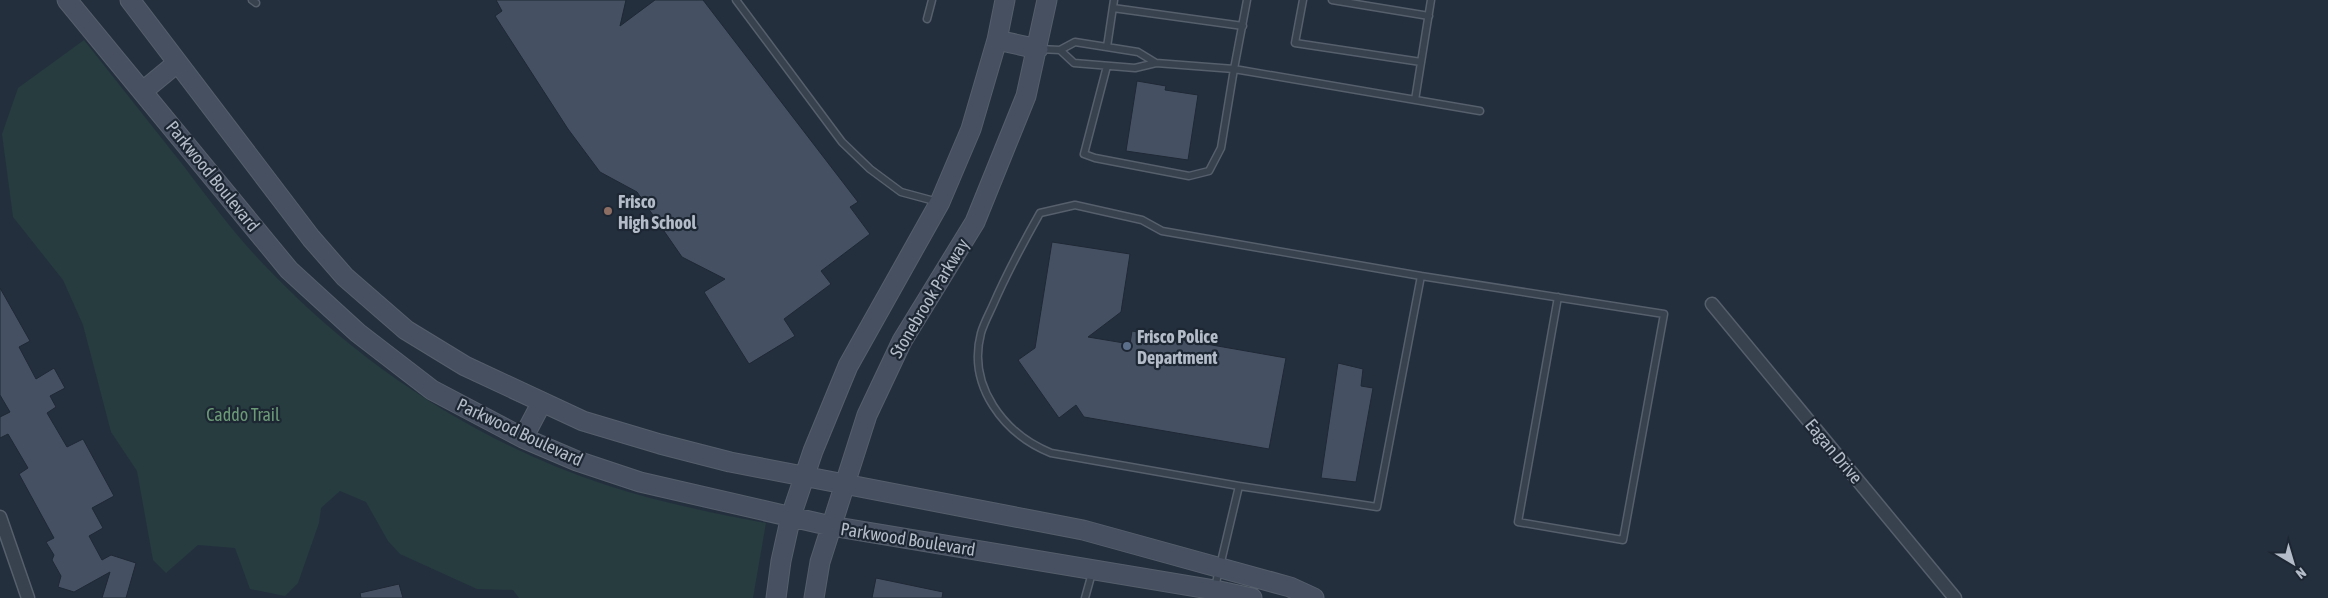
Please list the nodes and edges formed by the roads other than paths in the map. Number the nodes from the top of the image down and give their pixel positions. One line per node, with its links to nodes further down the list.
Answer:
1 (68, 0): 25 (main road, Parkwood Boulevard)
2 (130, 0): 21 (main road, Parkwood Boulevard)
3 (736, 0): 28 (lane)
4 (932, 0): 14 (lane)
5 (1005, 0): 16 (main road, Stonebrook Parkway)
6 (1047, 0): 18 (main road, Stonebrook Parkway)
7 (1114, 0): 12 (lane)
8 (1247, 0): 15 (lane)
9 (1303, 0): 20 (lane)
10 (1332, 0): 13 (lane)
11 (1431, 0): 13 (lane)
12 (1112, 8): 15 (lane); 17 (lane)
13 (1429, 16): 20 (lane)
14 (927, 20)
15 (1243, 26): 24 (lane)
16 (997, 40): 18 (main road); 28 (main road, Stonebrook Parkway)
17 (1107, 47): 19 (lane); 22 (lane)
18 (1038, 49): 19 (lane); 35 (main road, Stonebrook Parkway)
19 (1060, 50): 23 (lane)
20 (1422, 62): 26 (lane)
21 (177, 63): 25 (main road); 32 (main road, Parkwood Boulevard)
22 (1156, 63): 23 (lane); 24 (lane)
23 (1107, 66): 24 (lane)
24 (1234, 69): 26 (lane)
25 (144, 91): 33 (main road, Parkwood Boulevard)
26 (1415, 100): 27 (lane)
27 (1480, 111)
28 (940, 202): 34 (main road, Stonebrook Parkway)
29 (1421, 276): 30 (lane); 36 (lane); 36 (lane)
30 (1558, 297): 30 (lane)
31 (1712, 304): 49 (street, Eagan Drive)
32 (542, 402): 33 (main road); 34 (main road, Parkwood Boulevard)
33 (523, 438): 37 (main road, Parkwood Boulevard)
34 (804, 476): 35 (main road, Parkwood Boulevard); 37 (main road, Stonebrook Parkway)
35 (844, 483): 39 (main road, Stonebrook Parkway); 40 (main road, Parkwood Boulevard)
36 (1238, 486): 40 (lane)
37 (791, 516): 39 (main road, Parkwood Boulevard); 44 (main road, Stonebrook Parkway)
38 (0, 517): 43 (street)
39 (831, 526): 41 (main road, Parkwood Boulevard); 45 (main road, Stonebrook Parkway)
40 (1219, 566): 42 (lane); 48 (main road, Parkwood Boulevard)
41 (1092, 569): 42 (main road, Parkwood Boulevard); 46 (lane)
42 (1215, 590): 47 (main road, Parkwood Boulevard)
43 (28, 598)
44 (776, 598)
45 (814, 598)
46 (1085, 598)
47 (1252, 598)
48 (1314, 598)
49 (1955, 598)

